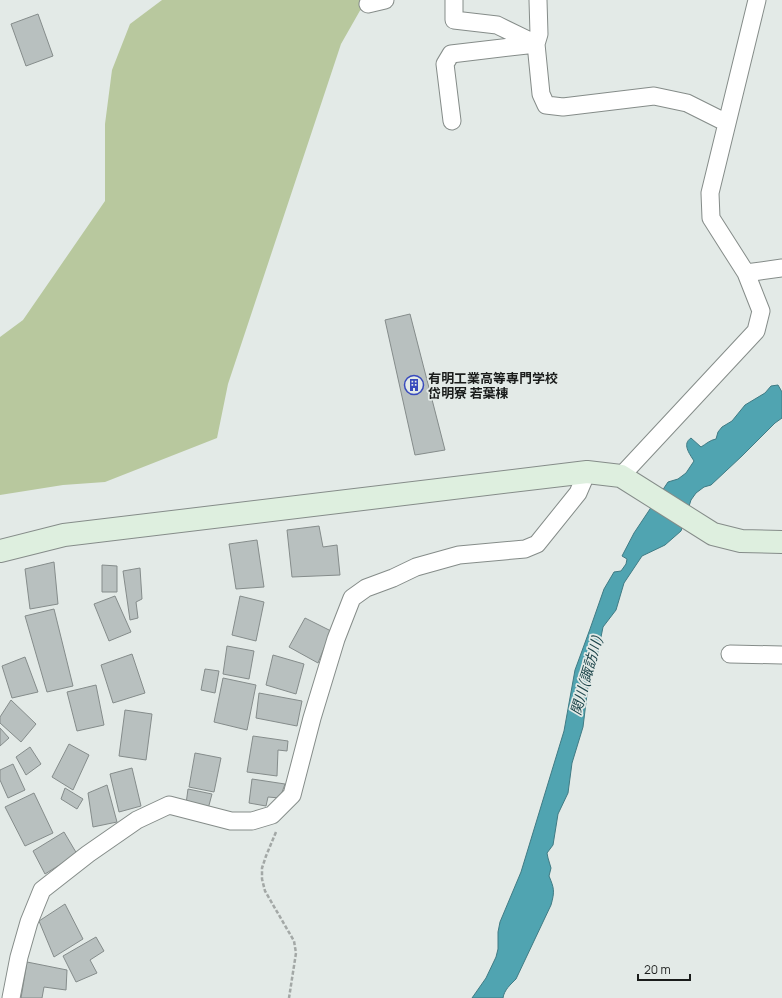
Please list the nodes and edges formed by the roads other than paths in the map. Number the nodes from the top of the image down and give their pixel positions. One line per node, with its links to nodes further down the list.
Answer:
1 (385, 0): 5 (street)
2 (454, 0): 6 (street)
3 (538, 0): 6 (street)
4 (757, 0): 8 (street)
5 (368, 4)
6 (536, 44): 7 (street); 8 (street)
7 (452, 121)
8 (727, 123): 10 (street)
9 (782, 268): 10 (street)
10 (746, 273): 12 (street)
11 (587, 472): 12 (street); 14 (street); 17 (street)
12 (628, 480): 13 (street)
13 (782, 542)
14 (0, 551)
15 (730, 654): 16 (street)
16 (782, 655)
17 (11, 998)

